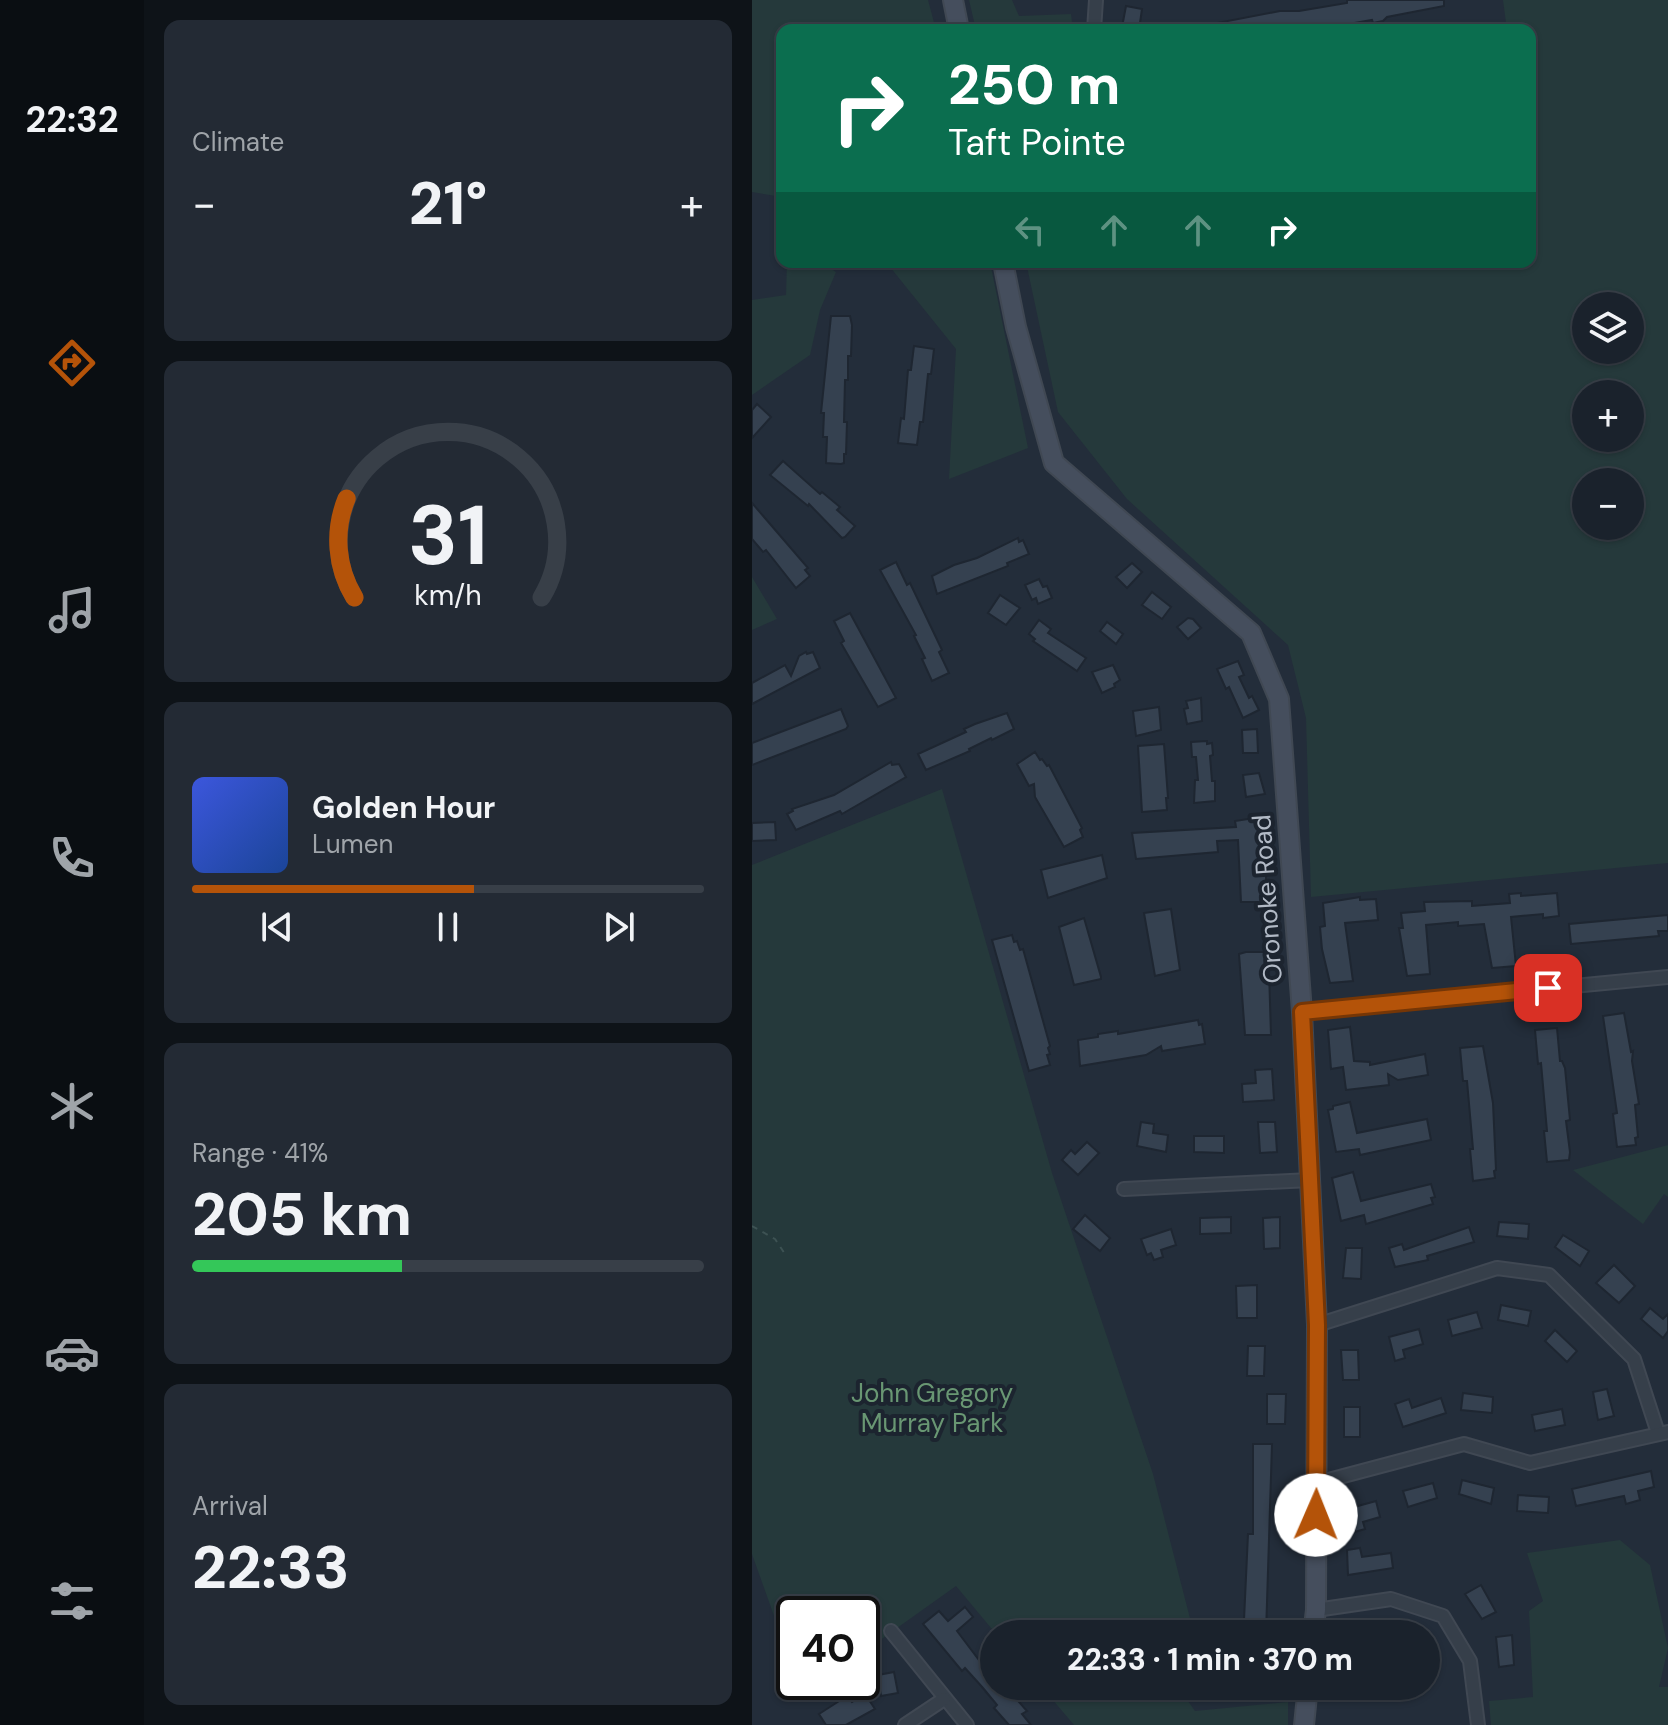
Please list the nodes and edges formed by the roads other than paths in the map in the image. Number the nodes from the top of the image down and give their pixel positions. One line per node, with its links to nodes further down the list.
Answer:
1 (953, 0): 3 (street)
2 (1096, 0): 4 (street)
3 (958, 24)
4 (1094, 24)
5 (1004, 268): 7 (street, Oronoke Road)
6 (1668, 977): 7 (street)
7 (1302, 1012): 8 (street, Oronoke Road)
8 (1310, 1180): 9 (street); 10 (street, Oronoke Road)
9 (1124, 1189)
10 (1317, 1325): 11 (street); 12 (street, Oronoke Road)
11 (1663, 1433): 12 (street)
12 (1317, 1483): 13 (street, Oronoke Road)
13 (1316, 1610): 14 (street, Oronoke Road); 21 (street)
14 (1315, 1620)
15 (891, 1631): 16 (street)
16 (944, 1699): 18 (street); 19 (street)
17 (1307, 1700): 20 (street)
18 (905, 1725)
19 (967, 1725)
20 (1304, 1725)
21 (1478, 1725)

